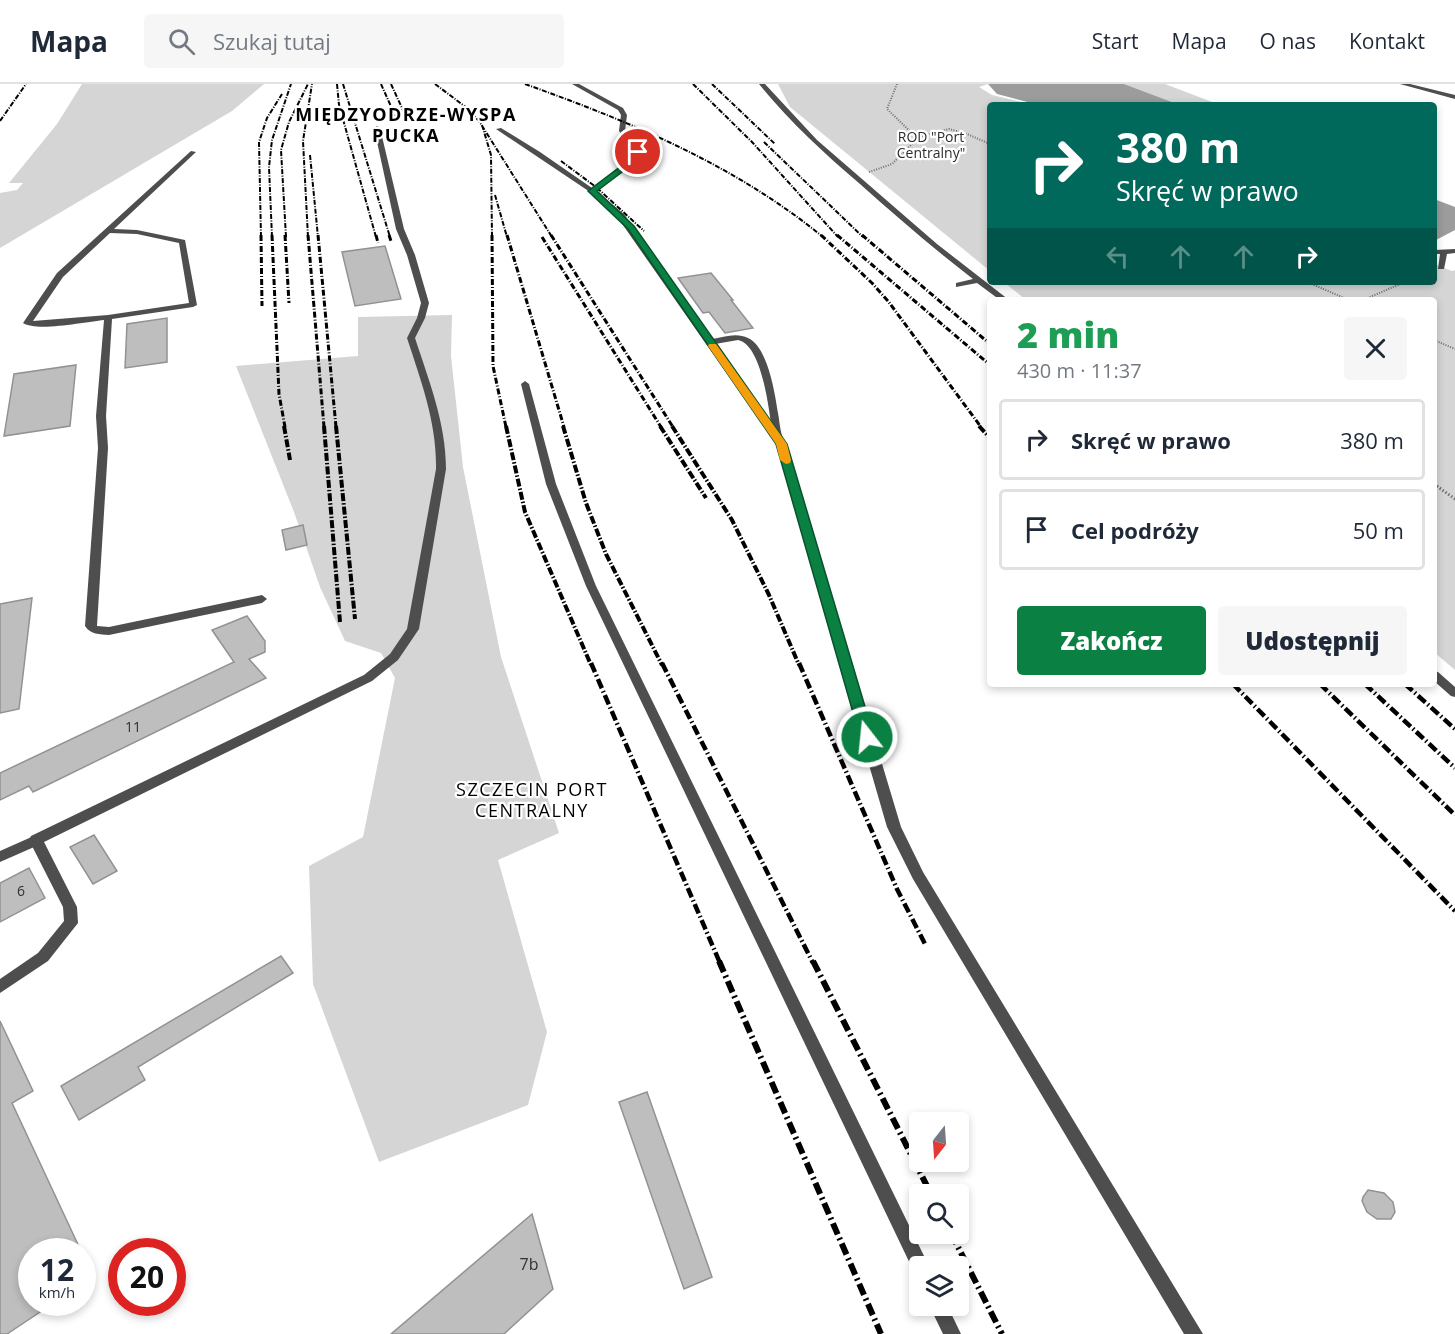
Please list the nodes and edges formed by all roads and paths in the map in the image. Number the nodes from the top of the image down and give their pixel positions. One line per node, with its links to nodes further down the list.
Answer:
1 (576, 84): 12 (street)
2 (762, 84): 18 (street)
3 (897, 84): 8 (path)
4 (1403, 84): 5 (street)
5 (1455, 97)
6 (377, 128): 36 (street)
7 (499, 129): 12 (street)
8 (919, 137): 9 (path); 11 (path)
9 (987, 143)
10 (193, 152): 13 (street)
11 (870, 172)
12 (592, 191): 27 (street)
13 (108, 231): 25 (street); 25 (street)
14 (1455, 251): 16 (street)
15 (1437, 252): 16 (street)
16 (1444, 252): 17 (street)
17 (1442, 267)
18 (979, 280): 19 (street); 22 (street)
19 (959, 285)
20 (1314, 285): 23 (path)
21 (1398, 285): 24 (path)
22 (1001, 297)
23 (1342, 297)
24 (1370, 297)
25 (108, 317): 33 (street)
26 (1437, 341): 28 (path)
27 (710, 342): 30 (street); 30 (street)
28 (1455, 349)
29 (525, 384): 39 (street)
30 (777, 439): 42 (street)
31 (1437, 486): 32 (path)
32 (1455, 499)
33 (262, 599)
34 (1437, 678): 35 (street)
35 (1455, 693)
36 (36, 840): 37 (street); 38 (street)
37 (0, 857)
38 (0, 987)
39 (915, 1256)
40 (943, 1316): 41 (street)
41 (952, 1334)
42 (1194, 1334)

